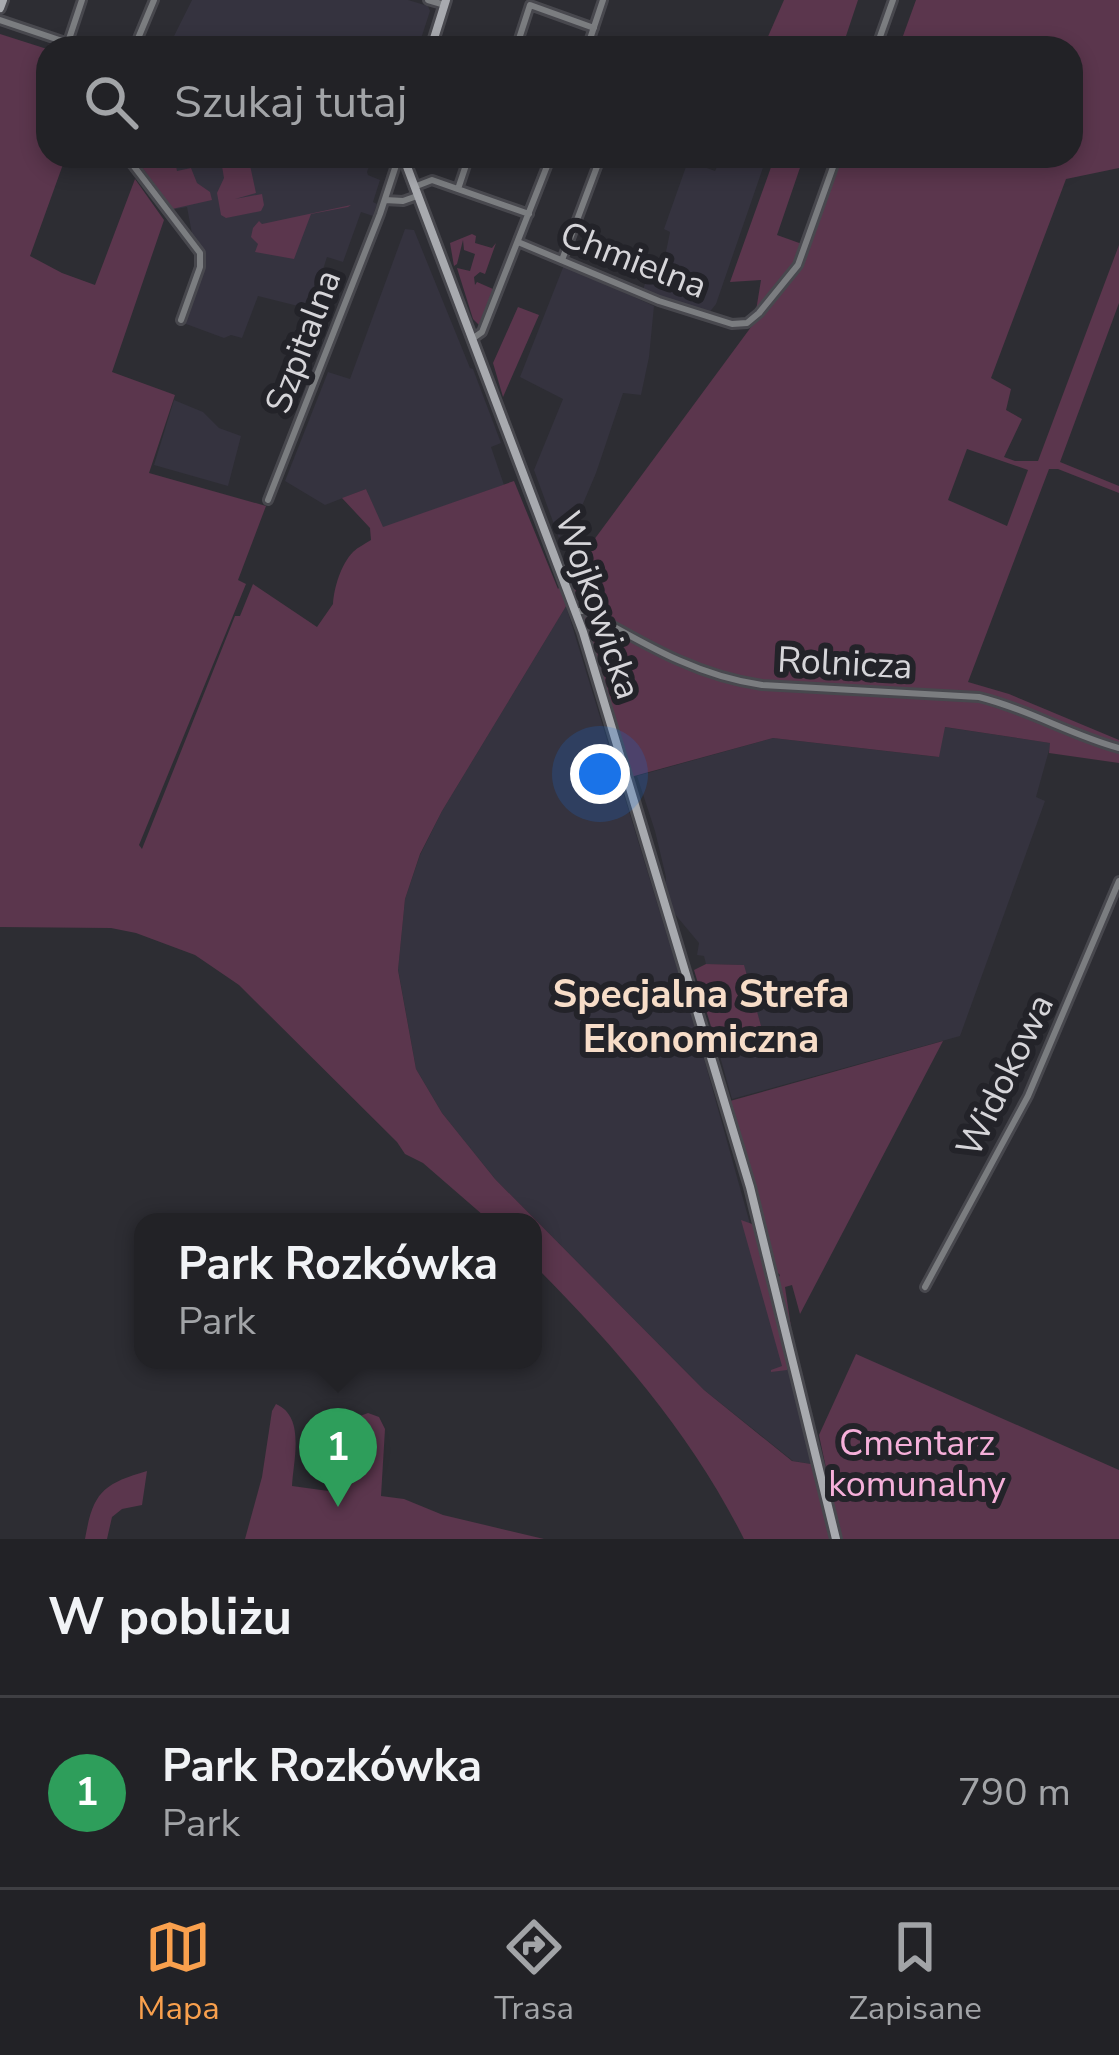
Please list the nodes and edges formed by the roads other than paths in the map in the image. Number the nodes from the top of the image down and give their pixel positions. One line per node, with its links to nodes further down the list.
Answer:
1 (82, 0): 10 (street)
2 (154, 0): 11 (street)
3 (428, 0): 6 (street)
4 (603, 0): 8 (street)
5 (892, 0): 15 (street)
6 (445, 3): 12 (street)
7 (0, 20): 9 (street)
8 (594, 28): 13 (street); 14 (street)
9 (47, 36)
10 (70, 36)
11 (139, 36)
12 (435, 36)
13 (520, 36)
14 (591, 36)
15 (879, 36)
16 (135, 168): 31 (street)
17 (396, 168): 24 (street, Szpitalna)
18 (407, 168): 23 (street, Wojkowicka)
19 (465, 168): 25 (street)
20 (546, 168): 28 (street)
21 (596, 168): 30 (street)
22 (833, 168): 30 (street, Chmielna)
23 (408, 171): 24 (street); 26 (street, Wojkowicka)
24 (392, 179): 27 (street, Szpitalna)
25 (458, 189): 26 (street); 28 (street)
26 (415, 191): 27 (street); 32 (street, Wojkowicka)
27 (385, 200): 33 (street, Szpitalna)
28 (529, 214): 29 (street)
29 (518, 242): 30 (street, Chmielna); 32 (street)
30 (562, 260)
31 (182, 320)
32 (472, 339): 34 (street, Wojkowicka)
33 (268, 500)
34 (576, 611): 35 (street, Rolnicza); 38 (street, Wojkowicka)
35 (1119, 748)
36 (1119, 881): 37 (street, Widokowa)
37 (925, 1287)
38 (836, 1539)

